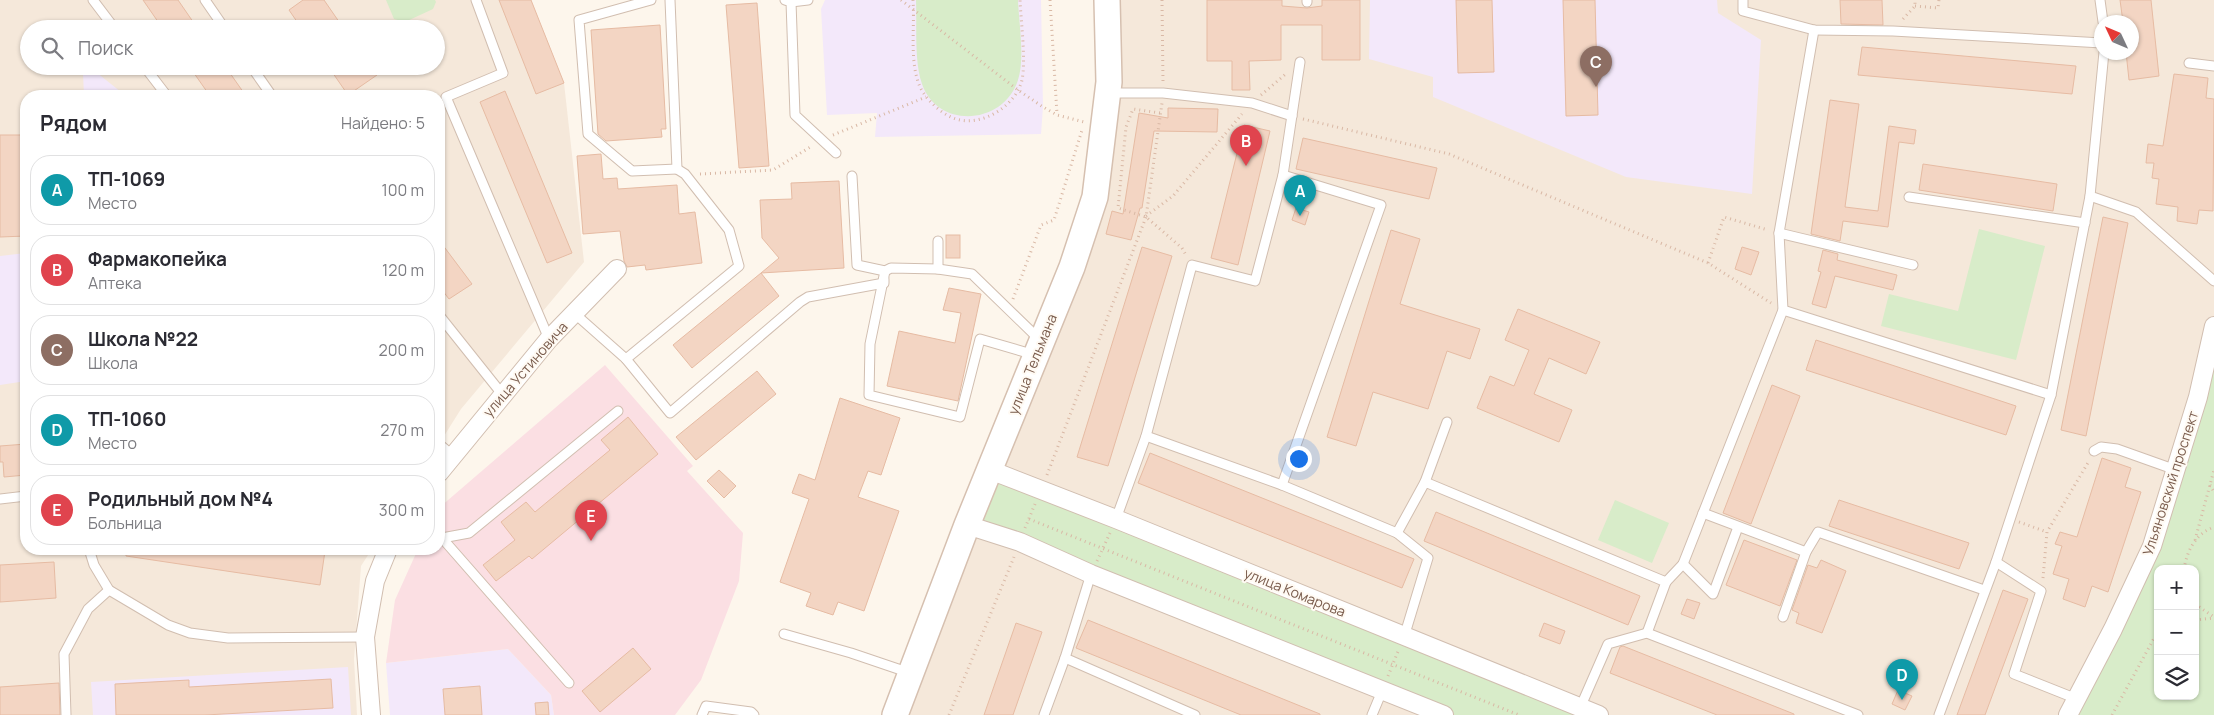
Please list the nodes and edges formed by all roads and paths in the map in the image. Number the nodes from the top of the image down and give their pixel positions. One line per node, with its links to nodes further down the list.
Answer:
1 (93, 0): 20 (lane)
2 (205, 0): 21 (lane)
3 (476, 0): 66 (lane)
4 (651, 0): 44 (lane)
5 (670, 0): 44 (lane)
6 (808, 0): 17 (lane)
7 (901, 0): 18 (path)
8 (913, 0): 18 (path)
9 (1020, 0): 32 (path)
10 (1050, 0): 38 (path)
11 (1108, 0): 33 (main road, улица Тельмана)
12 (1162, 0): 34 (path)
13 (1743, 0): 22 (lane)
14 (1915, 0): 15 (path)
15 (1939, 0)
16 (2100, 0): 19 (lane)
17 (788, 1): 42 (lane)
18 (914, 10): 32 (path); 35 (path)
19 (2101, 15)
20 (108, 20)
21 (219, 20)
22 (1814, 30): 23 (lane); 51 (lane)
23 (2094, 43)
24 (2103, 60): 47 (lane)
25 (1300, 62): 36 (path); 39 (lane)
26 (2190, 63): 27 (lane)
27 (2214, 66)
28 (151, 75): 30 (lane)
29 (257, 75): 31 (lane)
30 (162, 90)
31 (268, 90)
32 (1018, 90): 35 (path); 38 (path)
33 (1108, 93): 34 (lane); 67 (main road, улица Тельмана)
34 (1163, 93): 36 (lane); 37 (path)
35 (926, 98): 42 (path)
36 (1252, 103): 39 (lane); 49 (path)
37 (1160, 114): 49 (path); 49 (path)
38 (1057, 115): 40 (path)
39 (1292, 116): 45 (lane); 53 (path)
40 (1084, 122): 41 (path); 61 (path)
41 (1092, 124)
42 (821, 140): 43 (lane); 44 (path)
43 (836, 154)
44 (681, 172): 68 (lane)
45 (1283, 175): 54 (lane); 81 (lane)
46 (852, 176): 58 (lane)
47 (2090, 196): 50 (lane); 59 (lane)
48 (1910, 197): 50 (lane)
49 (1146, 217): 54 (path); 82 (path)
50 (2084, 223): 70 (lane)
51 (1779, 233): 53 (path); 55 (lane); 62 (lane)
52 (938, 241): 57 (lane)
53 (1708, 263): 62 (path)
54 (1192, 264): 73 (lane)
55 (1912, 264)
56 (617, 269): 63 (street, улица Устиновича)
57 (938, 269): 58 (lane); 61 (lane)
58 (885, 271): 60 (lane)
59 (2214, 281)
60 (884, 282): 67 (lane); 68 (lane)
61 (1009, 309): 67 (lane)
62 (1783, 310): 70 (lane); 86 (lane)
63 (574, 313): 66 (street, улица Устиновича); 68 (lane)
64 (445, 323): 69 (lane)
65 (2214, 326): 77 (street, Ульяновский проспект)
66 (549, 339): 69 (street, улица Устиновича)
67 (1038, 348): 76 (main road, улица Тельмана)
68 (626, 359)
69 (502, 394): 74 (street, улица Устиновича)
70 (2051, 395): 88 (lane)
71 (618, 411): 95 (lane)
72 (1447, 422): 79 (lane)
73 (1146, 436): 81 (lane); 87 (lane)
74 (446, 450)
75 (2094, 451): 77 (lane); 93 (path)
76 (990, 470): 82 (street, улица Комарова); 90 (main road, улица Тельмана)
77 (2176, 470): 125 (street, Ульяновский проспект)
78 (2214, 470): 80 (path)
79 (1425, 482): 94 (lane); 107 (lane)
80 (2210, 484): 83 (path); 96 (path)
81 (1282, 485): 94 (lane)
82 (1041, 490): 87 (street, улица Комарова); 89 (path)
83 (2214, 492)
84 (20, 497): 85 (lane)
85 (0, 499)
86 (1703, 513): 91 (lane); 104 (lane)
87 (1116, 518): 99 (path); 118 (street, улица Комарова)
88 (2009, 519): 93 (path); 103 (lane)
89 (1029, 520): 98 (path); 99 (path)
90 (967, 525): 98 (street); 122 (main road, улица Тельмана)
91 (1738, 527): 100 (lane); 104 (lane)
92 (2214, 527): 96 (path)
93 (2047, 532): 110 (path)
94 (1397, 533): 118 (lane)
95 (445, 535)
96 (2195, 540): 105 (path)
97 (445, 542): 123 (lane)
98 (1020, 542): 106 (street); 132 (path)
99 (1103, 549): 106 (path); 121 (path)
100 (1806, 552): 109 (lane); 112 (lane)
101 (91, 555): 108 (lane)
102 (386, 555): 117 (street)
103 (1996, 562): 109 (lane); 110 (lane)
104 (1683, 564): 107 (lane)
105 (2185, 565)
106 (1092, 574): 120 (lane); 124 (street)
107 (1666, 582): 115 (lane)
108 (109, 590): 117 (lane); 127 (lane)
109 (1984, 590): 140 (lane)
110 (2041, 591): 125 (lane)
111 (2199, 607): 113 (path)
112 (1783, 617)
113 (2214, 617): 114 (path)
114 (2199, 619)
115 (1647, 633): 126 (lane); 139 (lane)
116 (784, 634): 122 (lane)
117 (365, 637): 128 (street)
118 (1404, 637): 121 (path); 126 (street, улица Комарова)
119 (2154, 639): 142 (path)
120 (1065, 658): 133 (lane); 134 (lane)
121 (1392, 664): 124 (path); 137 (path)
122 (911, 674): 131 (main road, улица Тельмана)
123 (569, 683)
124 (1382, 691): 135 (lane); 136 (street)
125 (2077, 699): 141 (street, Ульяновский проспект)
126 (1580, 708): 138 (street, улица Комарова)
127 (66, 715)
128 (371, 715)
129 (702, 715): 130 (lane)
130 (754, 715)
131 (894, 715)
132 (949, 715)
133 (1044, 715)
134 (1195, 715)
135 (1372, 715)
136 (1444, 715)
137 (1519, 715)
138 (1599, 715)
139 (1858, 715)
140 (1939, 715)
141 (2068, 715)
142 (2112, 715)

